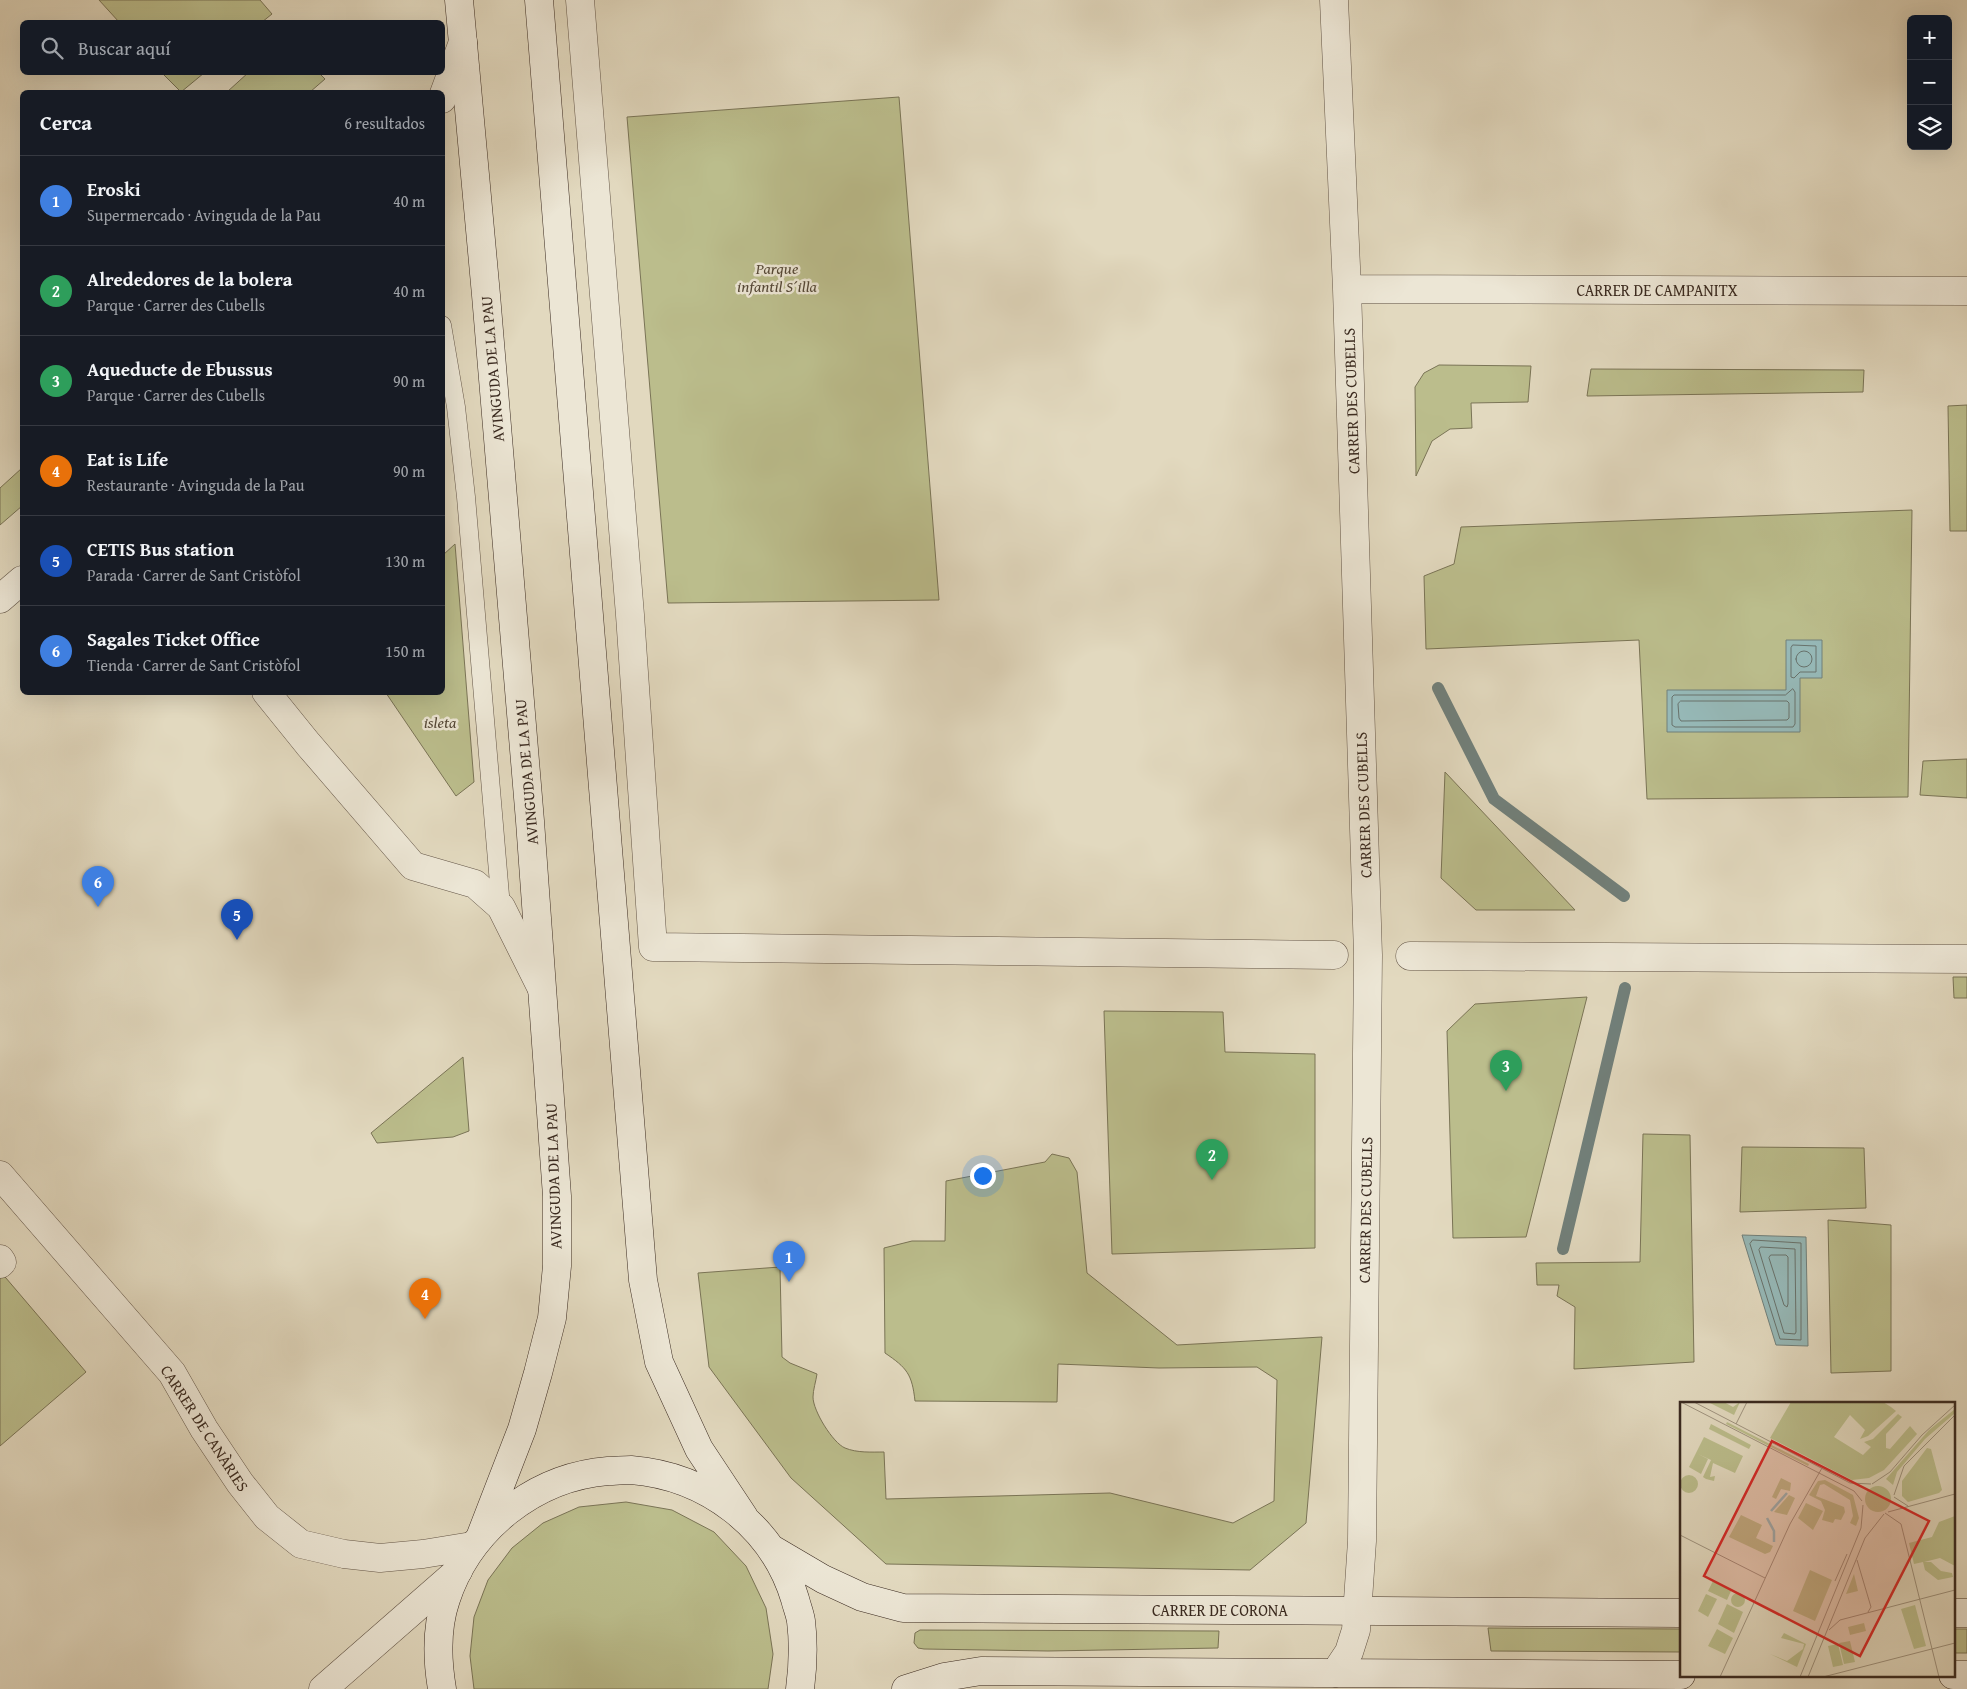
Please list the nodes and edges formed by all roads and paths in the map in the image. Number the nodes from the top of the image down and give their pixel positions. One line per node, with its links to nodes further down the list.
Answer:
1 (459, 0): 5 (street, AVINGUDA DE LA PAU)
2 (540, 0): 22 (street)
3 (580, 0): 15 (street)
4 (1334, 0): 7 (street, CARRER DES CUBELLS)
5 (463, 42): 6 (street); 18 (street, AVINGUDA DE LA PAU)
6 (445, 91)
7 (1347, 289): 8 (street, CARRER DE CAMPANITX); 26 (street, CARRER DES CUBELLS)
8 (1967, 291)
9 (445, 358): 10 (lane)
10 (449, 403): 14 (lane)
11 (20, 582): 12 (street)
12 (0, 599)
13 (268, 695): 14 (street)
14 (501, 907): 18 (street)
15 (1334, 955)
16 (1410, 956): 17 (street)
17 (1967, 959)
18 (541, 987): 23 (street, AVINGUDA DE LA PAU)
19 (5, 1190): 23 (street, CARRER DE CANÀRIES)
20 (0, 1259): 21 (street)
21 (0, 1264)
22 (744, 1517): 23 (street); 24 (street)
23 (477, 1541): 25 (street)
24 (772, 1549): 26 (street, CARRER DE CORONA); 36 (street)
25 (458, 1571): 34 (street); 35 (street)
26 (1358, 1611): 27 (street, CARRER DE CORONA); 30 (street, CARRER DES CUBELLS)
27 (1680, 1613)
28 (1954, 1613): 29 (street)
29 (1967, 1613)
30 (1335, 1673): 31 (street); 37 (street)
31 (1680, 1675)
32 (1954, 1675): 33 (street)
33 (1967, 1675)
34 (323, 1689)
35 (442, 1689)
36 (800, 1689)
37 (906, 1689)

